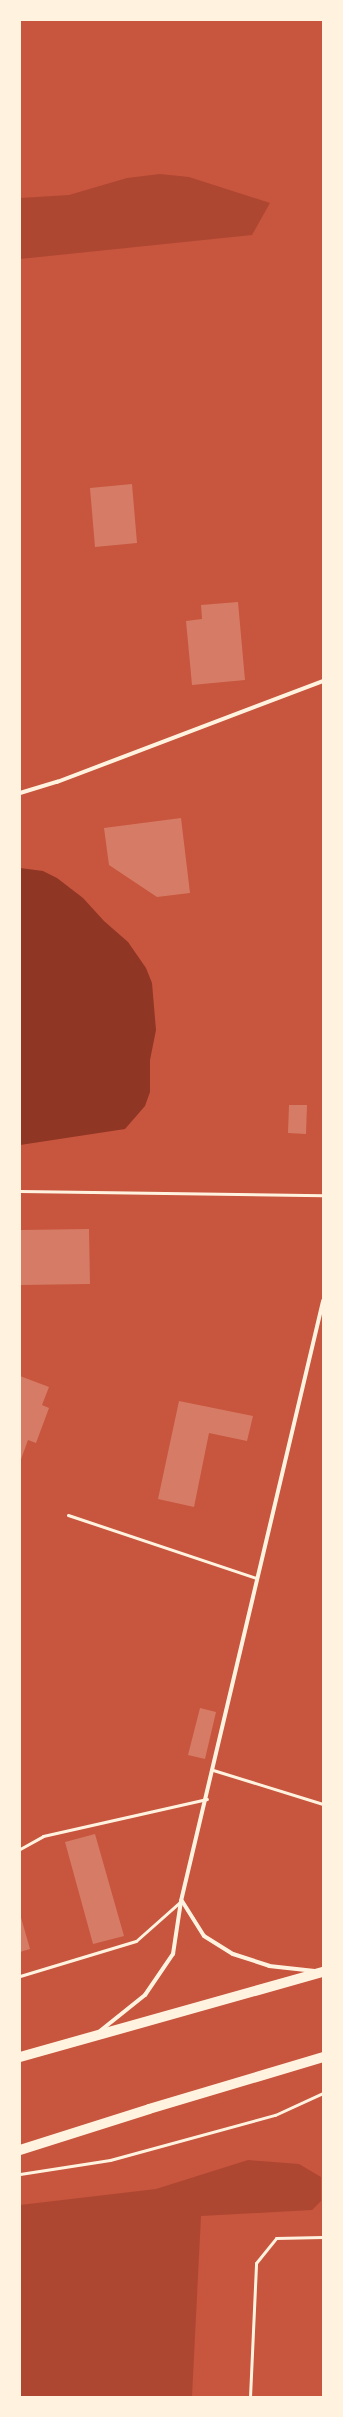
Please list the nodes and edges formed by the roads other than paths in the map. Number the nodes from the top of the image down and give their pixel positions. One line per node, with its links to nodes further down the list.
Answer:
1 (323, 681): 2 (street)
2 (20, 793)
3 (20, 1191): 4 (lane)
4 (323, 1195)
5 (323, 1301): 7 (street)
6 (68, 1515): 7 (lane)
7 (256, 1578): 8 (street)
8 (213, 1770): 9 (street); 10 (lane)
9 (207, 1799): 11 (lane); 12 (street)
10 (323, 1804)
11 (20, 1849)
12 (181, 1901): 13 (street); 14 (lane); 15 (street)
13 (323, 1972): 15 (main road)
14 (20, 1976)
15 (93, 2036): 16 (main road)
16 (20, 2057)
17 (323, 2057): 19 (main road)
18 (323, 2093): 20 (lane)
19 (20, 2150)
20 (20, 2174)
21 (323, 2237): 22 (lane)
22 (250, 2397)

